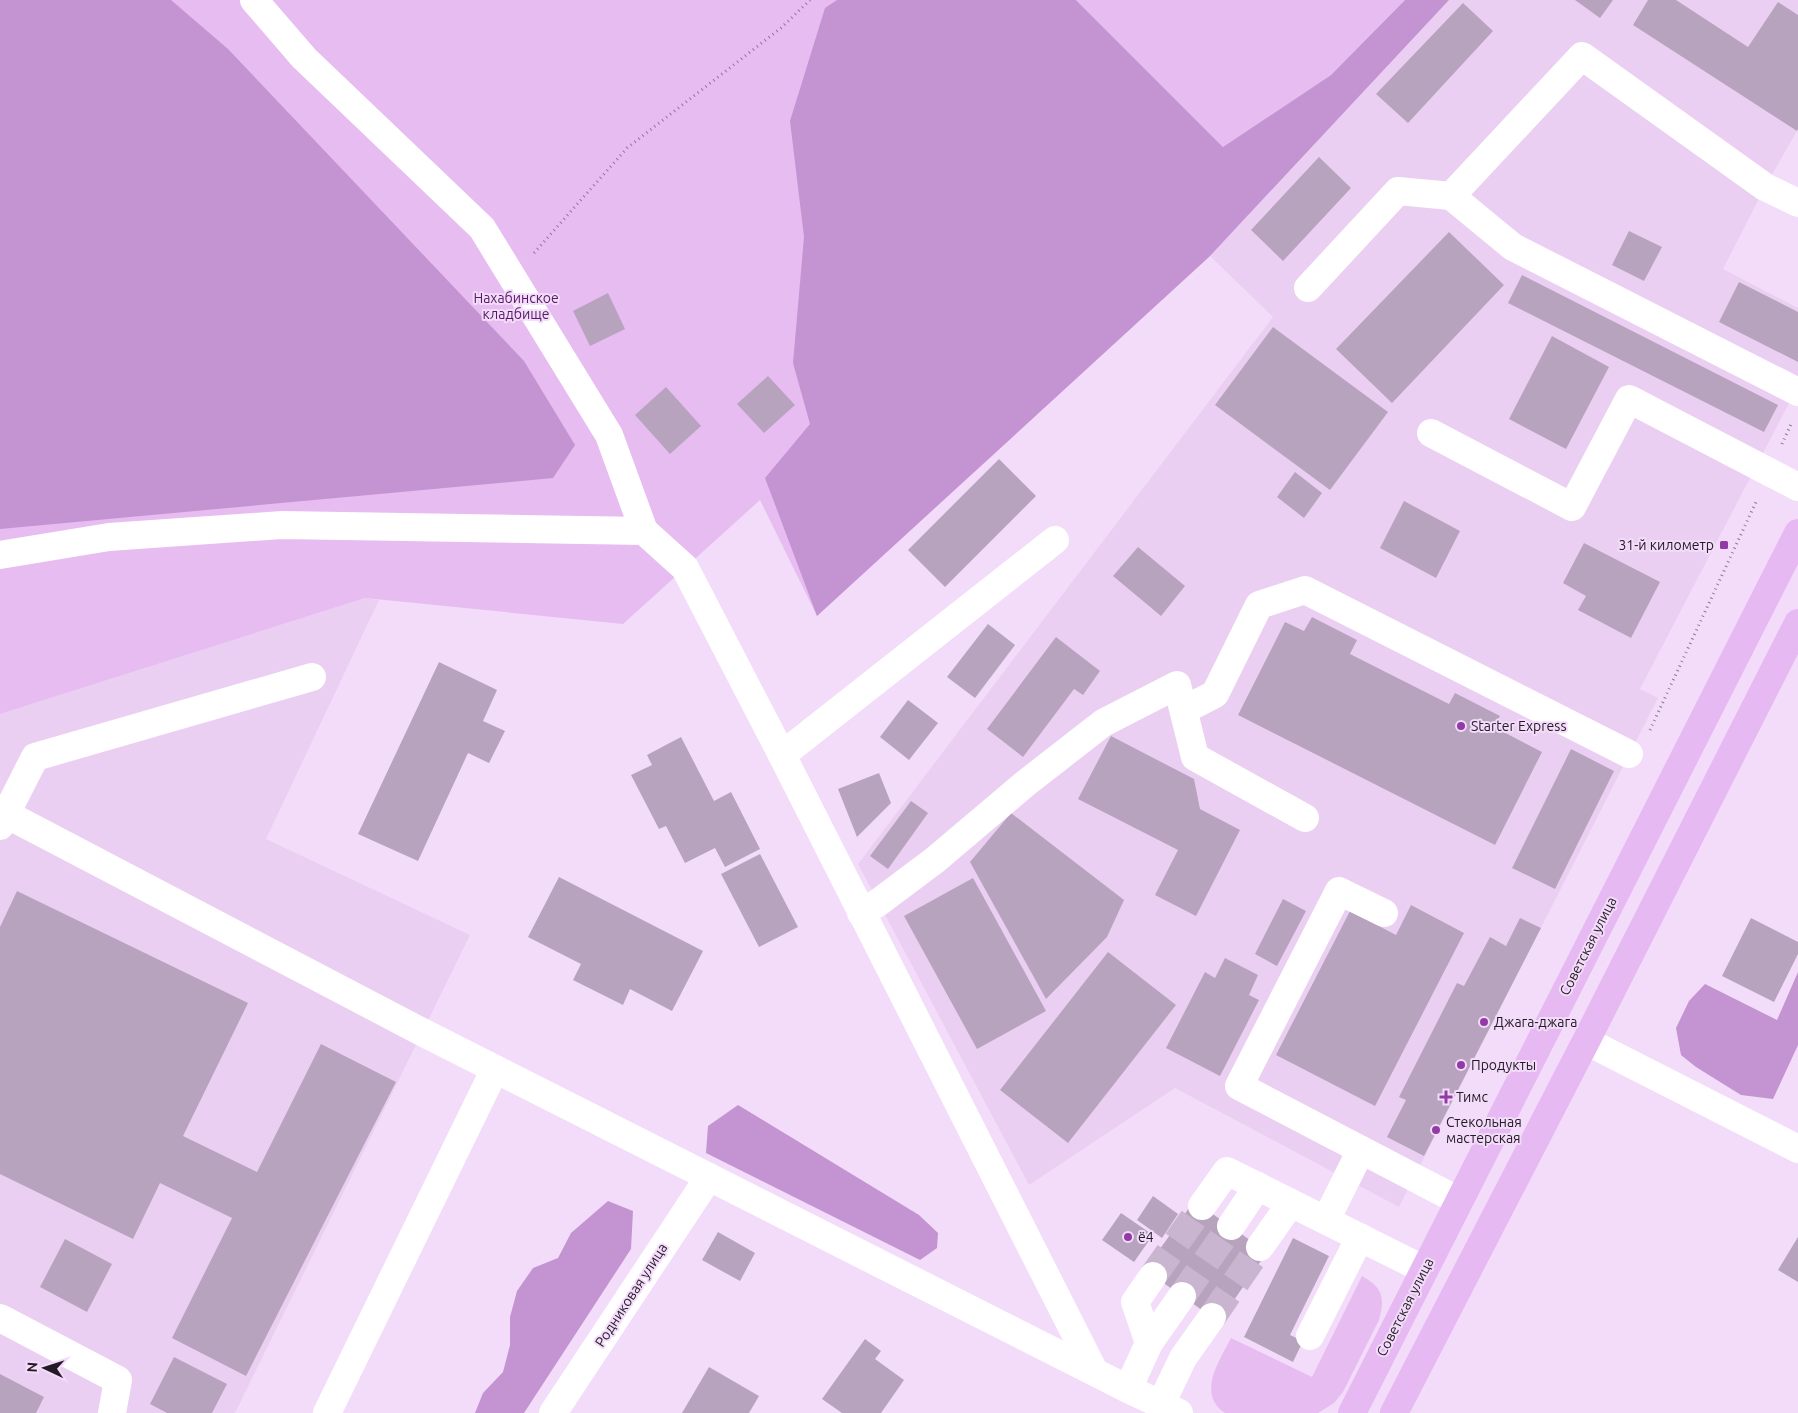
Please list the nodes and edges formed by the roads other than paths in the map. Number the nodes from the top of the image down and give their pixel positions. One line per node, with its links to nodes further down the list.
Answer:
1 (254, 0): 8 (street)
2 (1452, 196): 3 (street); 4 (street); 5 (street)
3 (1798, 203)
4 (1308, 288)
5 (1796, 404)
6 (1431, 434): 7 (street)
7 (1798, 487)
8 (644, 531): 11 (street); 16 (street)
9 (1798, 533): 27 (main road, Советская улица)
10 (1055, 540): 16 (street)
11 (0, 555)
12 (1798, 623): 21 (main road)
13 (312, 677): 18 (street)
14 (1184, 710): 15 (street); 17 (street); 19 (street)
15 (1629, 754)
16 (782, 755): 19 (street)
17 (1305, 818)
18 (3, 820): 22 (street)
19 (861, 913): 41 (street)
20 (1384, 913): 24 (street)
21 (1586, 1041): 23 (street); 48 (main road)
22 (495, 1069): 25 (street); 45 (street)
23 (1798, 1149)
24 (1361, 1150): 27 (street); 30 (street)
25 (709, 1177): 41 (street); 46 (street, Родниковая улица)
26 (1258, 1186): 28 (street); 29 (street); 31 (street)
27 (1459, 1201): 34 (main road, Советская улица)
28 (1291, 1203): 30 (street); 33 (street)
29 (1202, 1206)
30 (1326, 1220): 32 (street)
31 (1231, 1226)
32 (1360, 1237): 34 (street); 39 (street)
33 (1260, 1247)
34 (1424, 1269): 47 (main road, Советская улица)
35 (1153, 1276): 40 (street)
36 (1182, 1296): 40 (street)
37 (1212, 1317): 43 (street)
38 (0, 1318): 44 (street)
39 (1310, 1336)
40 (1148, 1344): 42 (street)
41 (1094, 1372): 42 (street)
42 (1128, 1389): 43 (street)
43 (1170, 1409)
44 (112, 1413)
45 (327, 1413)
46 (553, 1413)
47 (1352, 1413)
48 (1394, 1413)

